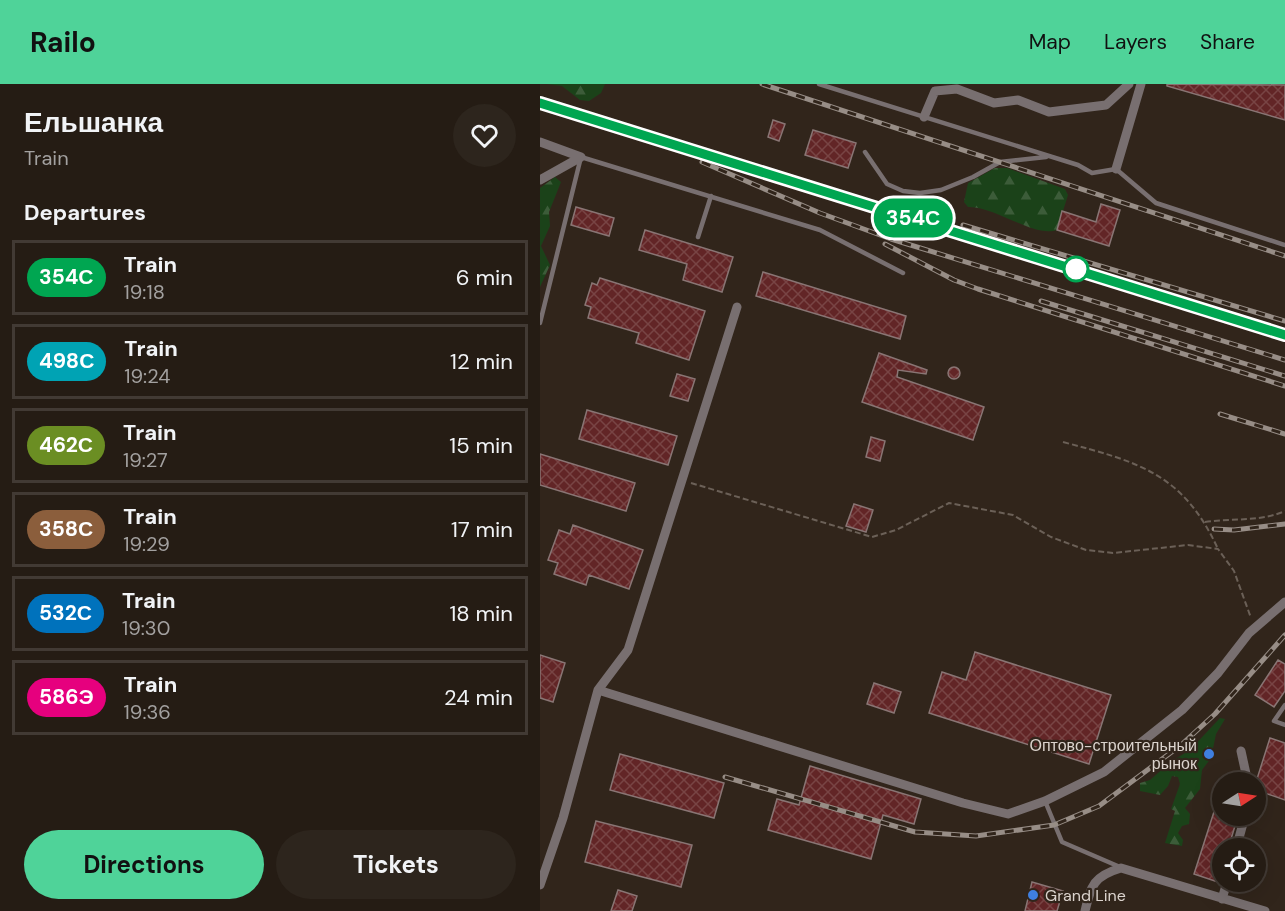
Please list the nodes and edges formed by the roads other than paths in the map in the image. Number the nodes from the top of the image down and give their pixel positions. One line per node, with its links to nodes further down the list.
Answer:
1 (819, 84): 6 (lane)
2 (927, 84): 5 (street)
3 (1129, 84): 5 (street)
4 (1142, 84): 11 (street)
5 (935, 91): 6 (street)
6 (924, 117): 10 (lane)
7 (540, 142): 9 (street)
8 (865, 152): 10 (lane)
9 (581, 157): 12 (street); 13 (lane); 18 (lane)
10 (1051, 157): 11 (lane)
11 (1116, 169): 15 (lane)
12 (540, 180)
13 (711, 196): 14 (lane); 16 (lane)
14 (698, 237)
15 (1285, 245)
16 (903, 273)
17 (737, 307): 20 (street)
18 (540, 323)
19 (1285, 602): 25 (street)
20 (598, 690): 25 (street); 27 (street)
21 (1285, 705): 22 (lane)
22 (1285, 726)
23 (1241, 751): 24 (street)
24 (1246, 772)
25 (1045, 801): 26 (lane)
26 (1121, 868): 29 (street); 30 (street)
27 (540, 885)
28 (1224, 892): 29 (street)
29 (1222, 899): 31 (street)
30 (1085, 911)
31 (1265, 911)

